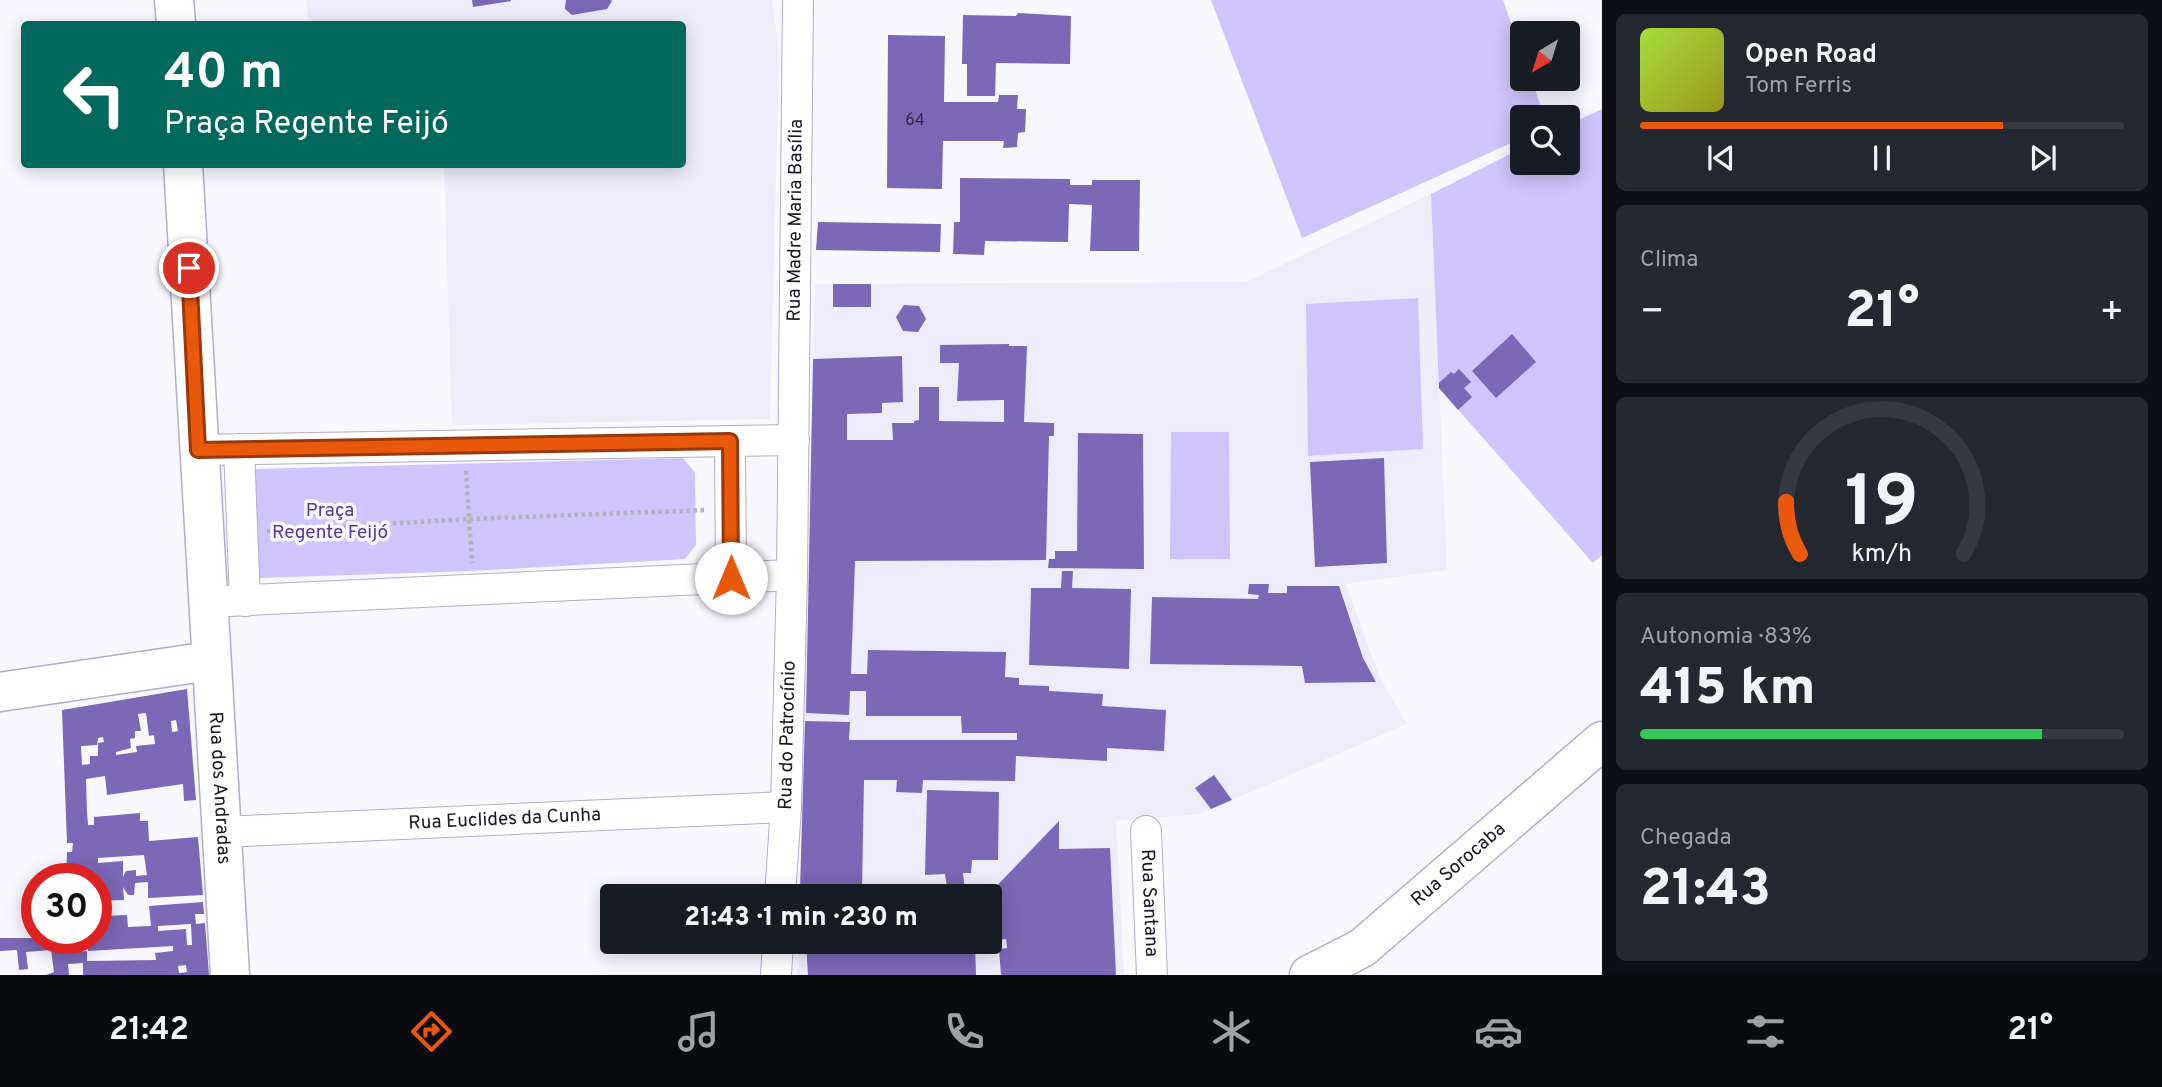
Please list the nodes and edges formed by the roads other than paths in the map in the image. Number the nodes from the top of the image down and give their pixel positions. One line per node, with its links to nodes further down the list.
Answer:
1 (174, 0): 3 (main road)
2 (799, 0): 5 (street, Rua Madre Maria Basília)
3 (176, 21)
4 (183, 168): 8 (main road)
5 (794, 440): 6 (street); 9 (street)
6 (730, 441): 7 (street); 10 (street)
7 (239, 449): 8 (street); 11 (street)
8 (198, 450): 12 (main road)
9 (792, 575): 10 (street); 16 (street, Rua do Patrocínio)
10 (731, 578): 11 (street)
11 (245, 601): 12 (street)
12 (207, 602): 13 (main road, Rua dos Andradas)
13 (210, 661): 14 (main road); 18 (main road, Rua dos Andradas)
14 (0, 692)
15 (1602, 741): 24 (main road, Rua Sorocaba)
16 (786, 807): 18 (street, Rua Euclides da Cunha); 19 (street, Rua do Patrocínio)
17 (1146, 831): 23 (street, Rua Santana)
18 (220, 832): 21 (main road, Rua dos Andradas)
19 (781, 884)
20 (777, 954): 22 (street)
21 (230, 975)
22 (776, 975)
23 (1152, 975)
24 (1309, 975)

